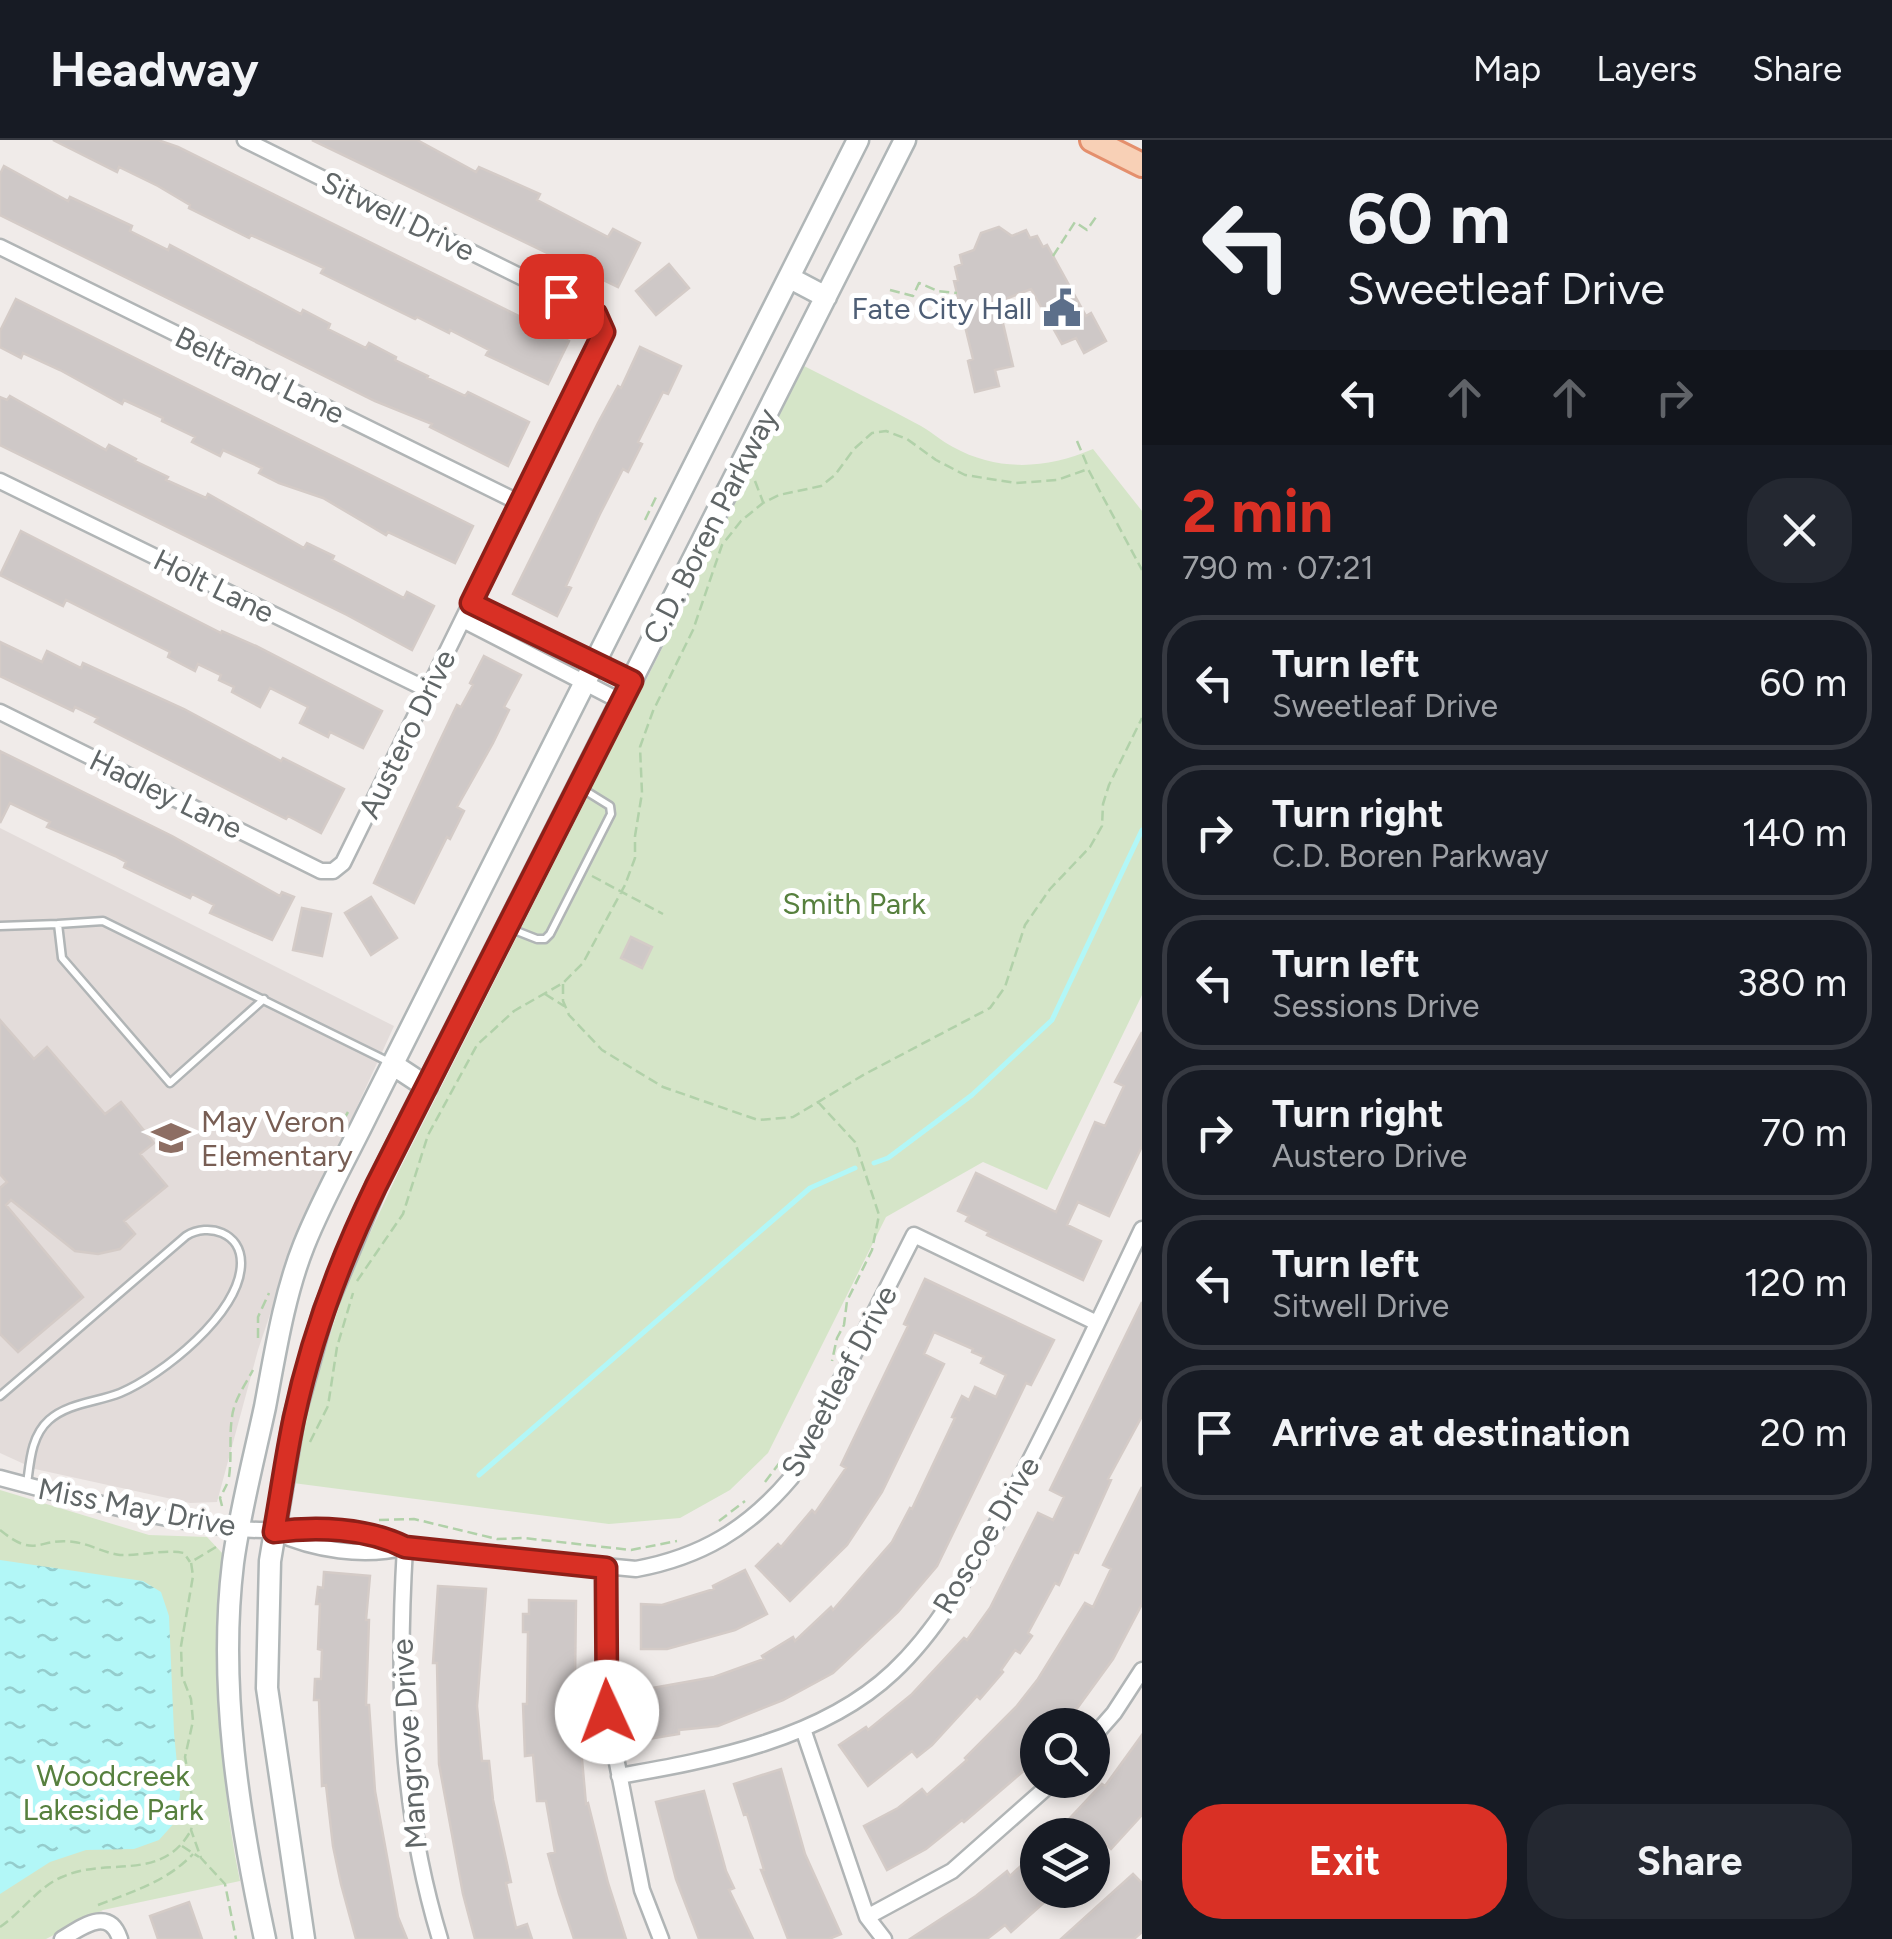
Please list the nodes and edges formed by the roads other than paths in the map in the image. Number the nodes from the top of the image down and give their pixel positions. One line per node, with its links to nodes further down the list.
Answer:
1 (245, 140): 9 (street, Sitwell Drive)
2 (858, 140): 7 (street, C.D. Boren Parkway)
3 (904, 140): 8 (street, C.D. Boren Parkway)
4 (1092, 140): 5 (main road)
5 (1142, 165)
6 (0, 248): 11 (street, Beltrand Lane)
7 (790, 278): 8 (street); 14 (street, C.D. Boren Parkway)
8 (826, 298): 15 (street, C.D. Boren Parkway)
9 (602, 323): 11 (street, Austero Drive)
10 (2, 487): 17 (street, Holt Lane)
11 (520, 503): 12 (street, Austero Drive)
12 (471, 603): 13 (street, Austero Drive); 14 (street)
13 (463, 620): 16 (street); 17 (street, Austero Drive)
14 (596, 664): 15 (street); 16 (street, C.D. Boren Parkway)
15 (632, 681): 18 (street, C.D. Boren Parkway)
16 (586, 684): 18 (street); 26 (street, C.D. Boren Parkway)
17 (428, 690): 21 (street, Austero Drive)
18 (622, 702): 20 (street, C.D. Boren Parkway)
19 (0, 712): 21 (street, Hadley Lane)
20 (579, 787): 24 (street, C.D. Boren Parkway); 24 (lane)
21 (333, 871)
22 (58, 924): 23 (lane); 25 (lane); 25 (lane)
23 (0, 926)
24 (508, 928): 27 (street, C.D. Boren Parkway)
25 (264, 999): 26 (lane)
26 (392, 1064): 27 (street); 33 (street, C.D. Boren Parkway)
27 (426, 1087): 34 (street, C.D. Boren Parkway)
28 (1142, 1230): 29 (street, Roscoe Drive)
29 (1097, 1323): 36 (street, Sweetleaf Drive); 39 (street, Roscoe Drive)
30 (0, 1396): 32 (lane)
31 (0, 1478): 32 (street, Miss May Drive)
32 (27, 1485): 33 (street, Miss May Drive)
33 (240, 1529): 34 (street, Miss May Drive); 45 (street, C.D. Boren Parkway)
34 (274, 1532): 35 (street, Sweetleaf Drive); 46 (street, C.D. Boren Parkway)
35 (405, 1547): 36 (street, Sweetleaf Drive); 47 (street, Mangrove Drive)
36 (606, 1568): 40 (street)
37 (1142, 1670): 38 (street)
38 (1110, 1718)
39 (803, 1729): 40 (street, Roscoe Drive); 42 (street)
40 (619, 1776): 48 (street)
41 (1034, 1798): 42 (street)
42 (867, 1917): 49 (street)
43 (62, 1939): 44 (street)
44 (120, 1939)
45 (265, 1939)
46 (304, 1939)
47 (440, 1939)
48 (661, 1939)
49 (884, 1939)

